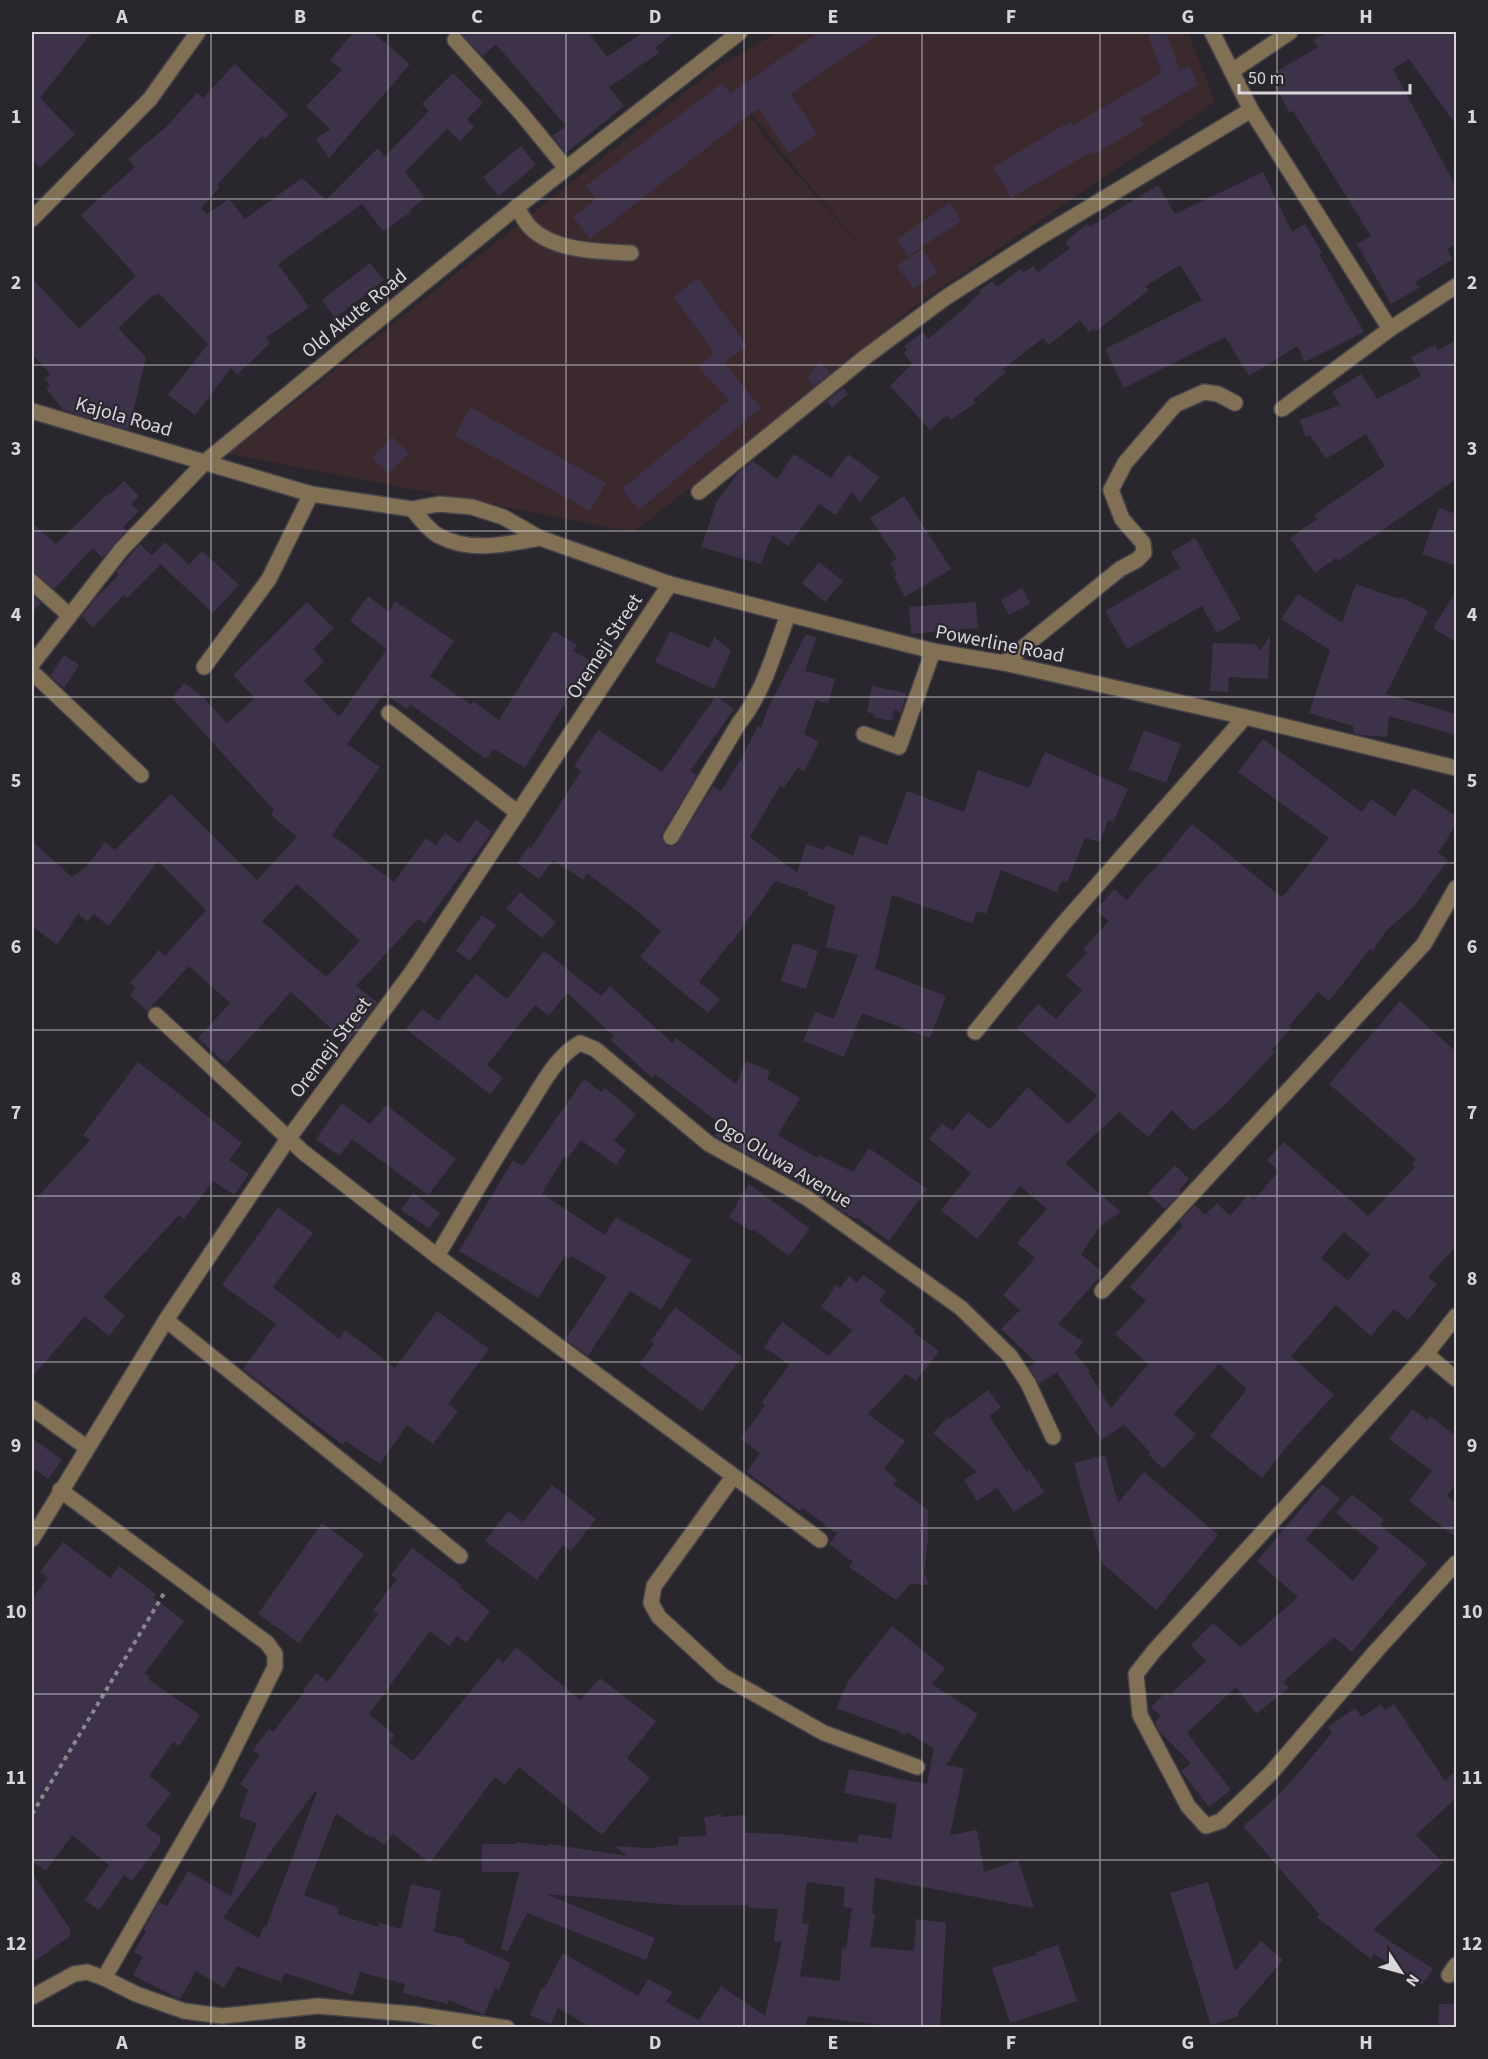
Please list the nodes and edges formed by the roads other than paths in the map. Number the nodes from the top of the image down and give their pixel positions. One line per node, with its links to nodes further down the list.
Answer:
1 (198, 32): 10 (street)
2 (740, 32): 8 (street, Old Akute Road)
3 (1212, 32): 6 (street)
4 (1290, 32): 6 (street)
5 (455, 40): 8 (street)
6 (1232, 70): 7 (street)
7 (1251, 110): 13 (street); 18 (street)
8 (566, 168): 9 (street, Old Akute Road)
9 (516, 207): 11 (street); 17 (street, Old Akute Road)
10 (32, 219)
11 (631, 253)
12 (1456, 286): 13 (street)
13 (1390, 329): 15 (street)
14 (1234, 403): 28 (street)
15 (1282, 409)
16 (32, 411): 17 (street, Kajola Road)
17 (206, 461): 19 (street, Powerline Road); 24 (street, Old Akute Road)
18 (699, 492)
19 (311, 494): 20 (street, Powerline Road); 29 (street)
20 (412, 509): 21 (street, Powerline Road); 21 (street, Powerline Road)
21 (540, 538): 23 (street, Powerline Road)
22 (32, 582): 24 (street)
23 (670, 584): 25 (street, Powerline Road); 36 (street, Oremeji Street)
24 (69, 615): 27 (street, Old Akute Road)
25 (788, 615): 26 (street, Powerline Road); 37 (street)
26 (933, 651): 28 (street, Powerline Road); 33 (street)
27 (32, 663)
28 (1004, 663): 32 (street, Powerline Road)
29 (204, 667)
30 (32, 672): 35 (street)
31 (388, 713): 36 (street)
32 (1245, 717): 34 (street, Powerline Road); 40 (street)
33 (864, 734)
34 (1456, 768)
35 (141, 776)
36 (518, 813): 41 (street, Oremeji Street)
37 (670, 837)
38 (1456, 888): 43 (street)
39 (156, 1015): 41 (street)
40 (975, 1032)
41 (288, 1139): 42 (street); 45 (street, Oremeji Street)
42 (437, 1256): 49 (street, Ogo Oluwa Avenue); 51 (street)
43 (1102, 1291)
44 (1456, 1316): 46 (street)
45 (166, 1320): 50 (street, Oremeji Street); 55 (street)
46 (1426, 1354): 47 (street); 56 (street)
47 (1456, 1378)
48 (32, 1408): 50 (street)
49 (1053, 1437)
50 (86, 1447): 52 (street, Oremeji Street)
51 (733, 1477): 54 (street); 57 (street)
52 (60, 1490): 53 (street, Oremeji Street); 58 (street)
53 (32, 1539)
54 (820, 1540)
55 (460, 1556)
56 (1456, 1563)
57 (917, 1767)
58 (104, 1978): 59 (street); 60 (street)
59 (32, 1997)
60 (507, 2028)

